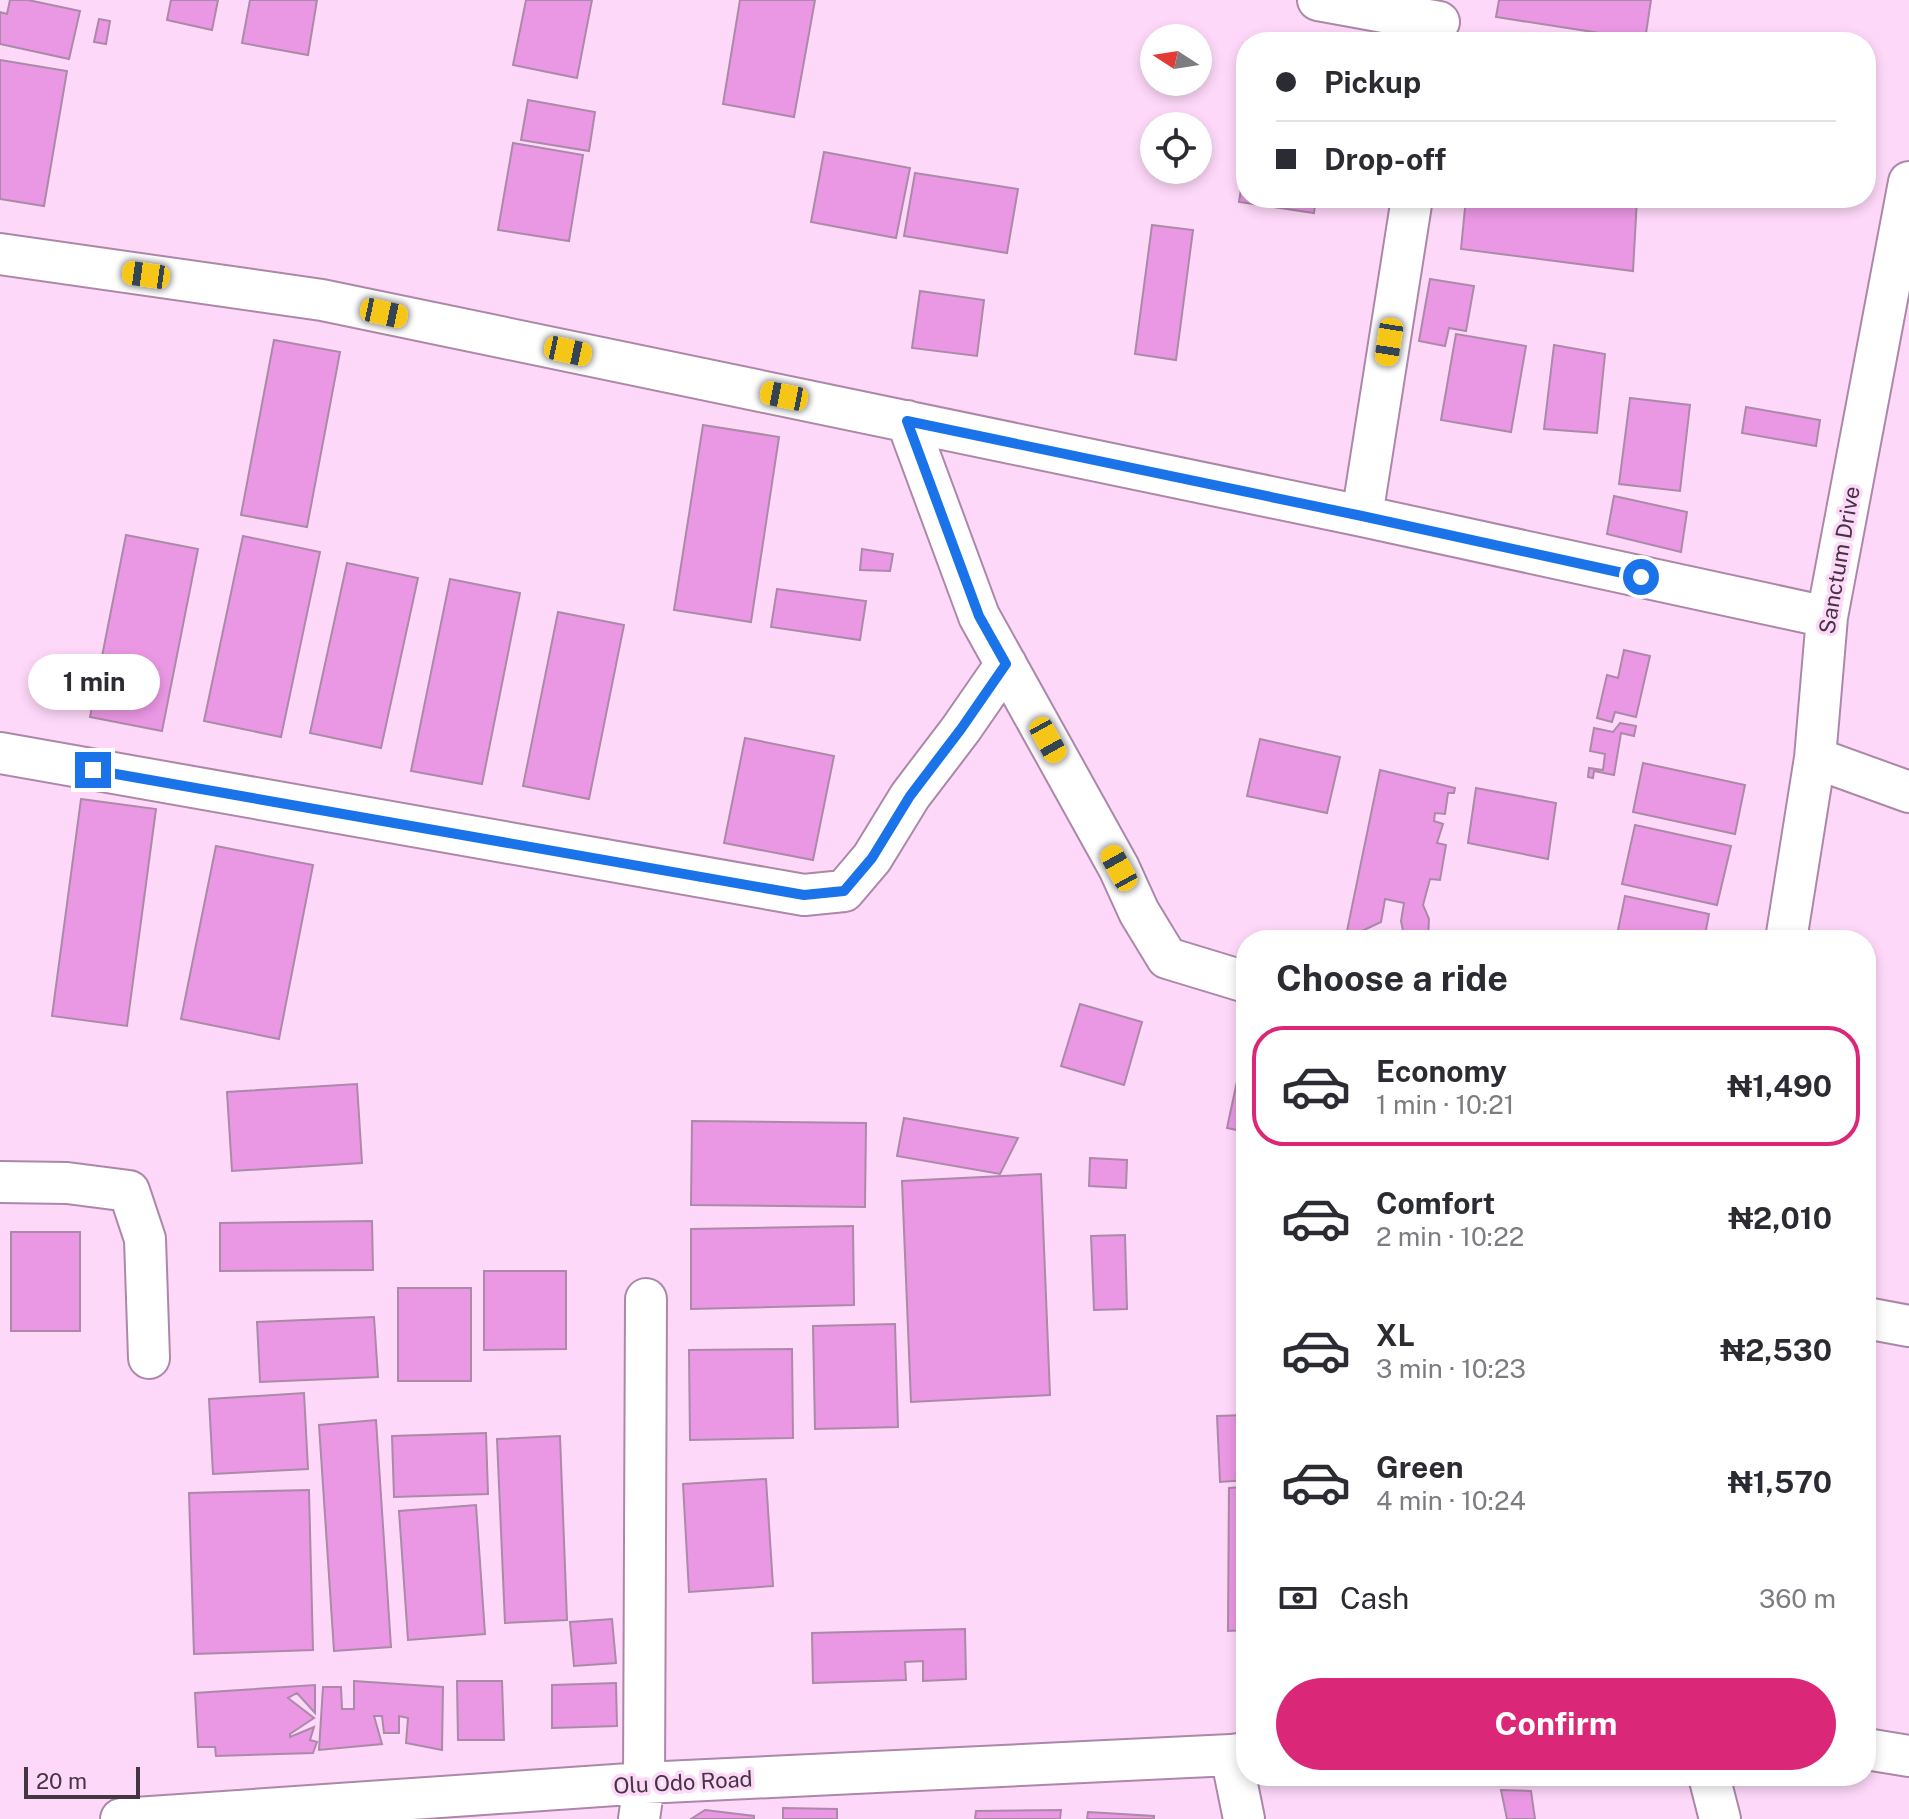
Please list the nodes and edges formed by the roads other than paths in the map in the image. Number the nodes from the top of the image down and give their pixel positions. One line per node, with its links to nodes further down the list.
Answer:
1 (1318, 0): 2 (street)
2 (1439, 21)
3 (1909, 182): 8 (street, Sanctum Drive)
4 (1410, 208): 7 (street)
5 (0, 254): 6 (street)
6 (907, 421): 7 (street); 9 (street)
7 (1362, 516): 8 (street)
8 (1827, 617): 11 (street, Sanctum Drive)
9 (1006, 664): 10 (street); 14 (street)
10 (0, 753)
11 (1815, 758): 12 (street); 13 (street, Sanctum Drive)
12 (1909, 792)
13 (1788, 930)
14 (1236, 979)
15 (0, 1182): 19 (street)
16 (646, 1299): 25 (street)
17 (1876, 1320): 18 (street)
18 (1909, 1326)
19 (149, 1358)
20 (1876, 1751): 22 (street)
21 (1236, 1754): 25 (street, Olu Odo Road)
22 (1909, 1756)
23 (1241, 1786): 27 (street)
24 (1712, 1786): 28 (street)
25 (642, 1801): 26 (street, Olu Odo Road)
26 (121, 1819)
27 (1244, 1819)
28 (1720, 1819)

